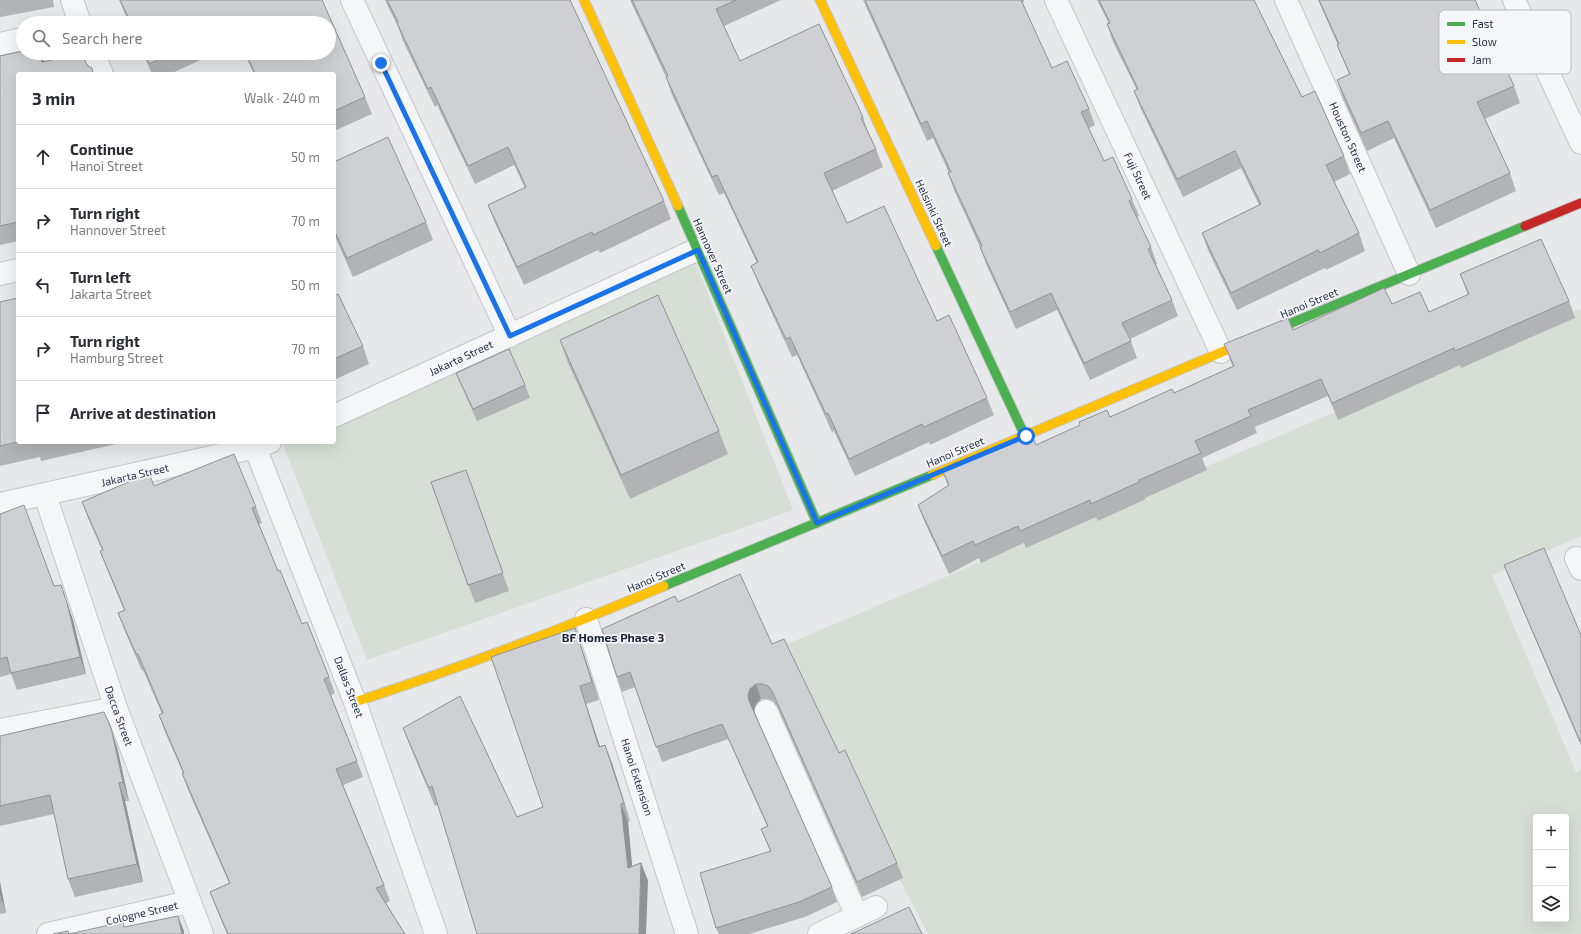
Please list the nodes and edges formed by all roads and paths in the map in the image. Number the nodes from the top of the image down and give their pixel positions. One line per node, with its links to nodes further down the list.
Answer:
1 (72, 0): 9 (street)
2 (352, 0): 21 (street)
3 (584, 0): 17 (street, Hannover Street)
4 (820, 0): 24 (street, Helsinki Street)
5 (1056, 0): 22 (street, Fuji Street)
6 (1286, 0): 20 (street, Houston Street)
7 (1514, 0): 8 (street)
8 (1519, 10)
9 (78, 16)
10 (16, 41): 11 (street)
11 (0, 44)
12 (95, 60): 13 (street)
13 (101, 72)
14 (1549, 74): 15 (street)
15 (1581, 143)
16 (1581, 203): 20 (street, Hanoi Street)
17 (698, 250): 21 (street, Jakarta Street); 28 (street, Hannover Street)
18 (16, 270): 19 (street)
19 (0, 274)
20 (1409, 274): 22 (street, Hanoi Street)
21 (510, 336): 23 (street, Jakarta Street)
22 (1221, 352): 24 (street, Hanoi Street)
23 (336, 415)
24 (1026, 436): 28 (street, Hanoi Street)
25 (260, 444): 26 (street, Jakarta Street); 30 (street, Dallas Street)
26 (45, 496): 27 (street, Jakarta Street); 31 (street, Dacca Street)
27 (0, 504)
28 (817, 523): 29 (street, Hanoi Street)
29 (586, 619): 30 (street, Hanoi Street); 38 (street, Hanoi Extension)
30 (355, 702): 37 (street, Dallas Street)
31 (116, 708): 33 (street); 34 (street, Dacca Street)
32 (766, 711): 39 (street)
33 (0, 730)
34 (189, 902): 35 (street, Cologne Street); 36 (street, Dacca Street)
35 (48, 934)
36 (202, 934)
37 (436, 934)
38 (687, 934)
39 (819, 934)

